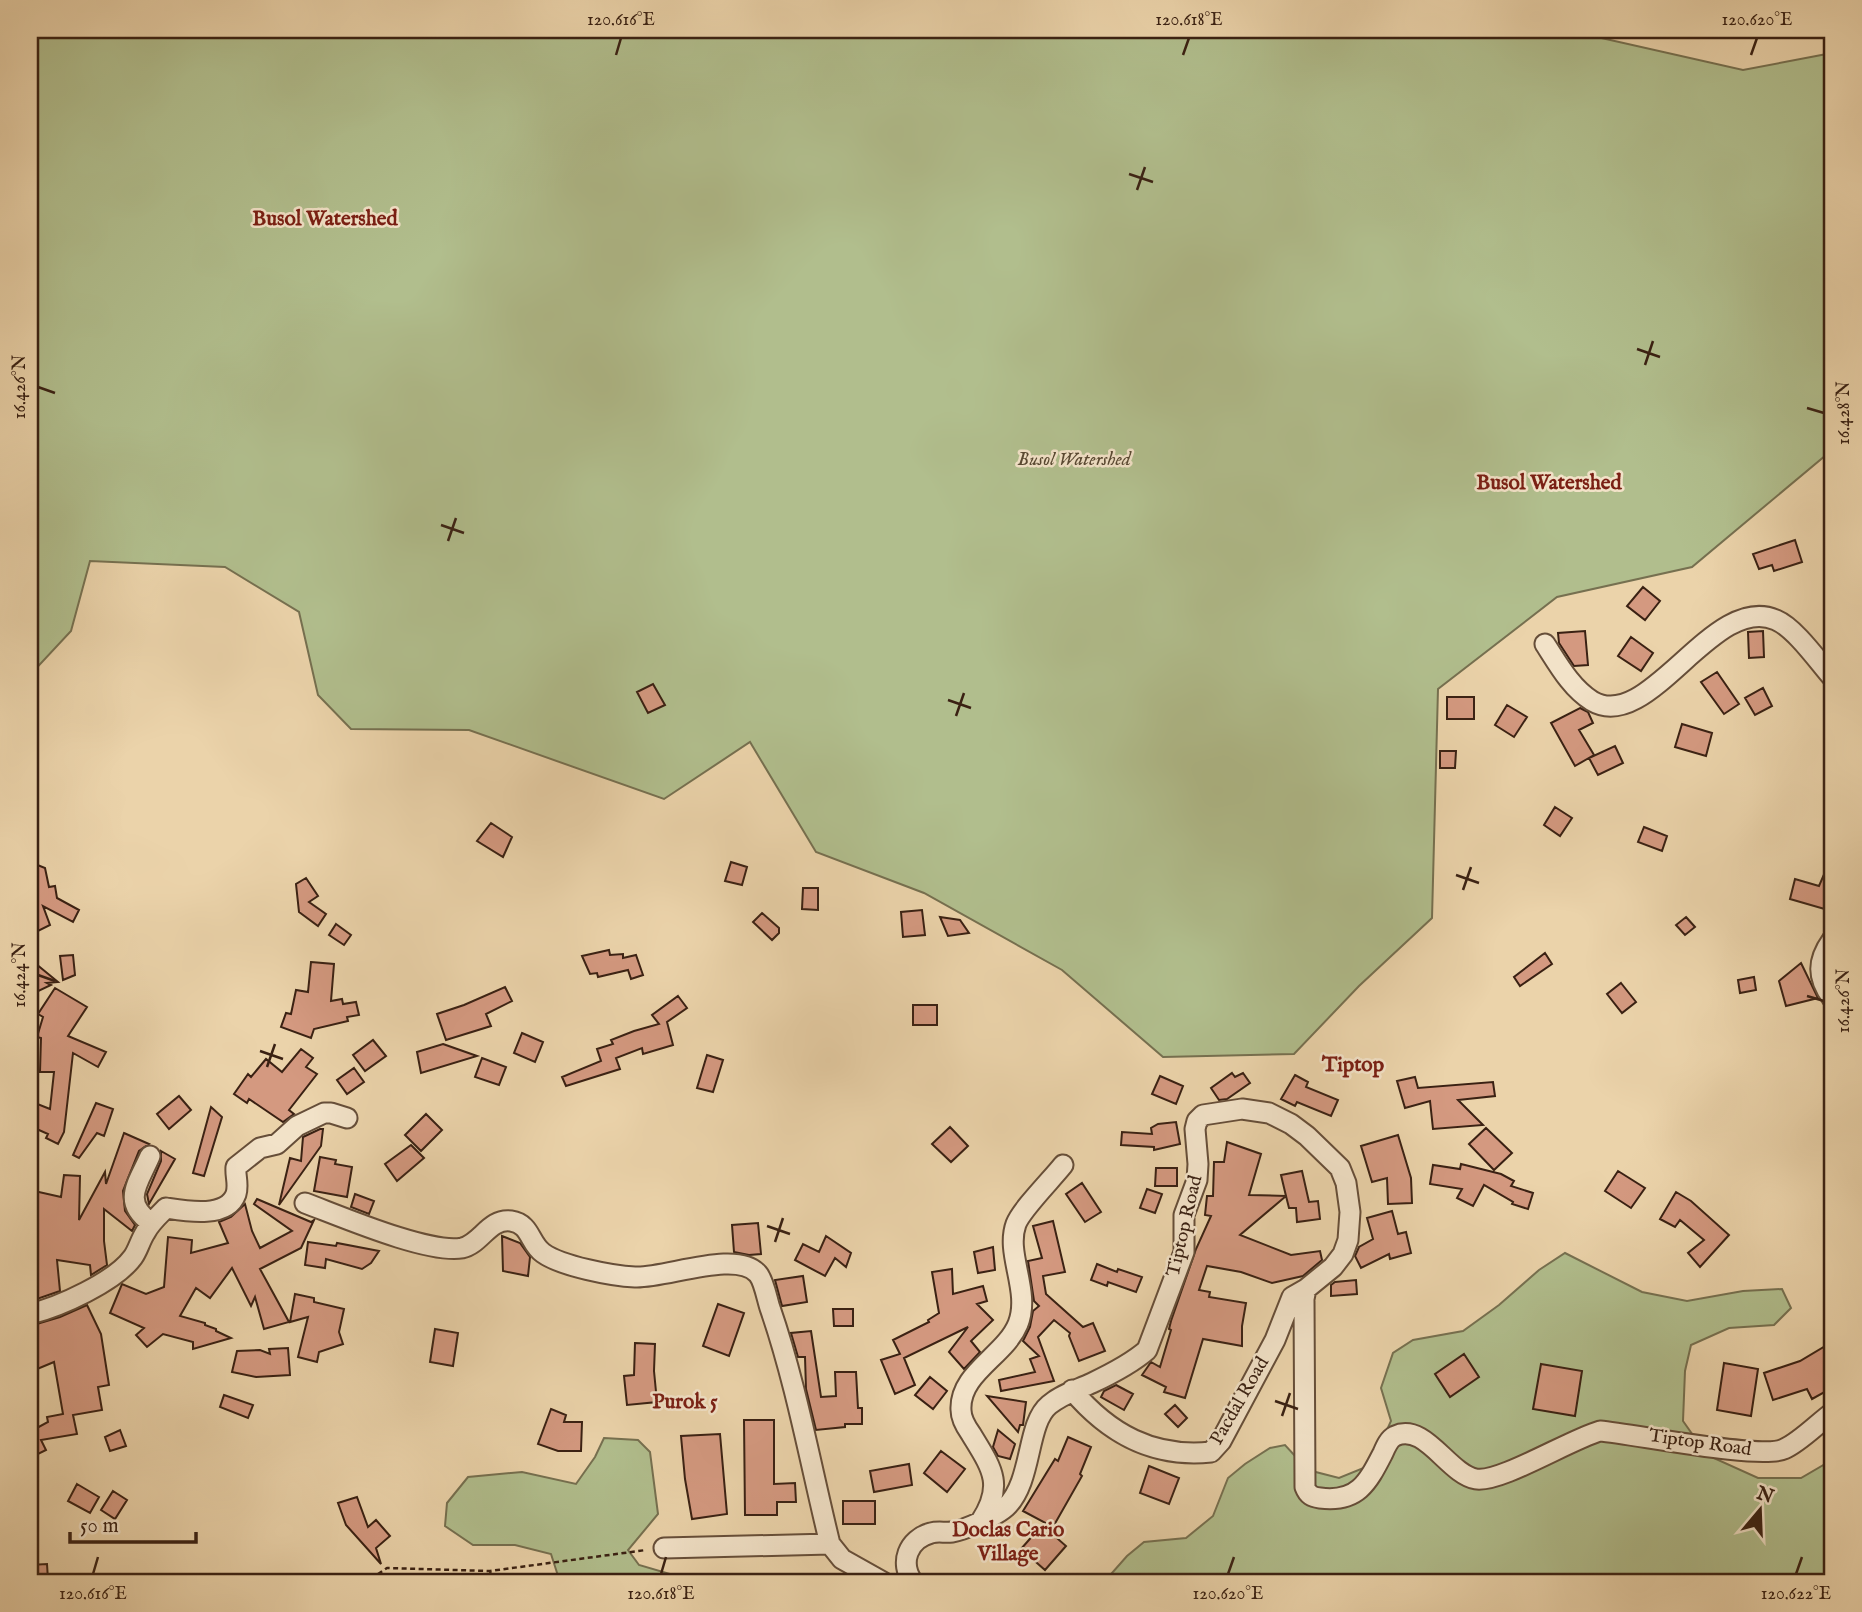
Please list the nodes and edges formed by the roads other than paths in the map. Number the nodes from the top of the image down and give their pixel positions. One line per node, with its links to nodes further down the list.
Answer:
1 (1545, 644): 2 (street)
2 (1832, 677)
3 (1832, 940): 4 (street)
4 (1832, 998)
5 (347, 1118): 9 (street)
6 (150, 1156): 9 (street)
7 (1063, 1165): 14 (street)
8 (305, 1203): 15 (street)
9 (151, 1223): 11 (street)
10 (1306, 1289): 12 (street, Pacdal Road); 12 (street, Tiptop Road); 13 (street, Tiptop Road)
11 (30, 1314)
12 (1072, 1390): 14 (street, Tiptop Road)
13 (1832, 1413)
14 (981, 1521): 18 (street, Tiptop Road)
15 (830, 1544): 16 (street); 17 (street)
16 (664, 1548)
17 (883, 1582)
18 (913, 1582)

